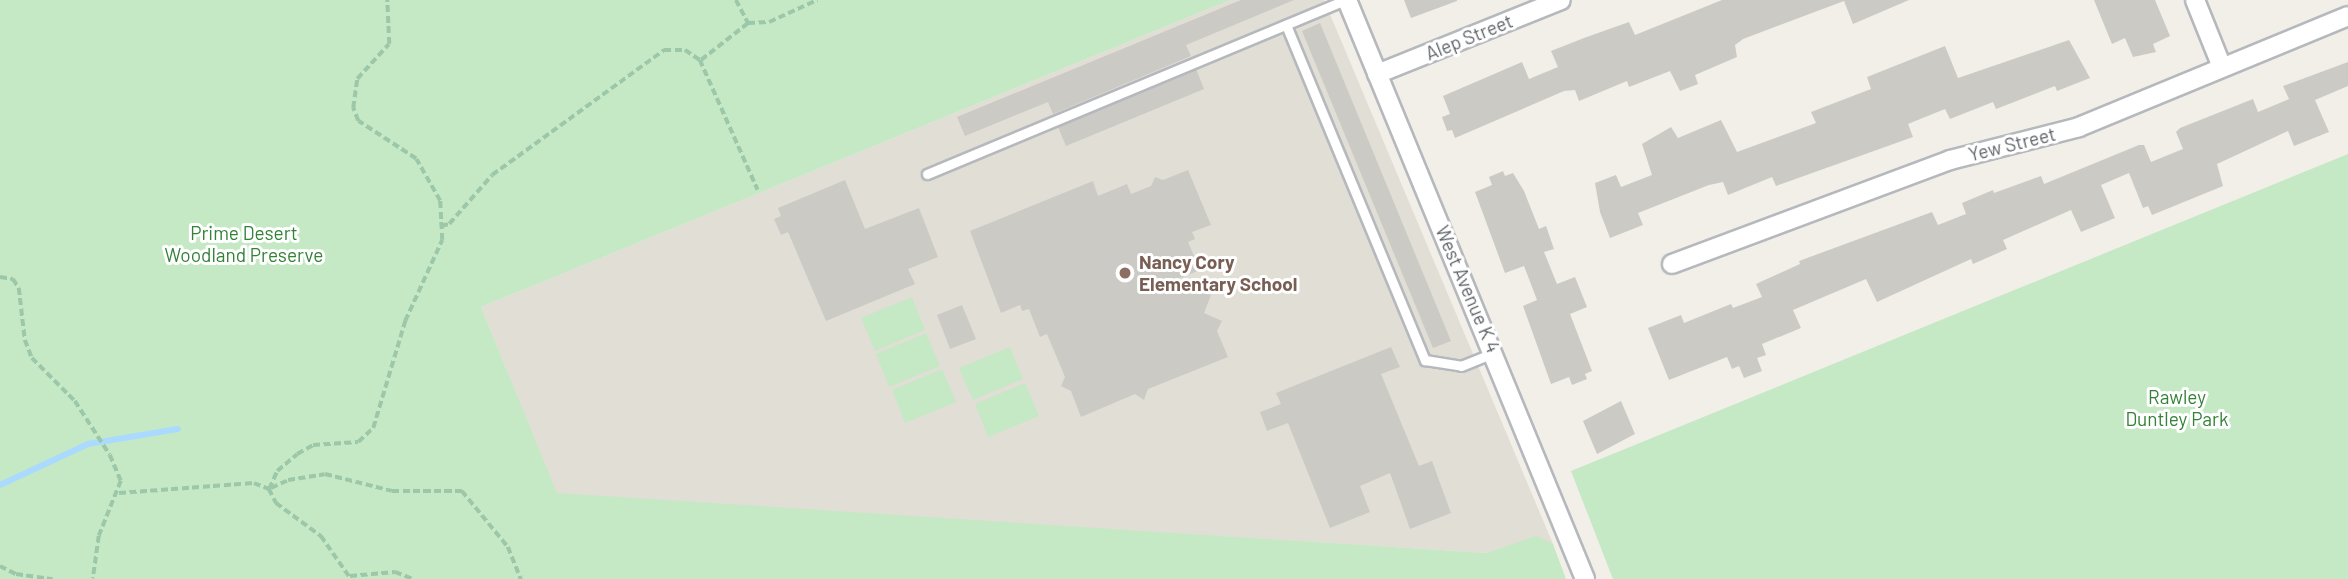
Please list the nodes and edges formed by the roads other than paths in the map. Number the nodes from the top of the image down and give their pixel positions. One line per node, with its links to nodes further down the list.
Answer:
1 (1346, 0): 5 (lane); 7 (street, West Avenue K 4)
2 (1562, 0): 7 (street, Alep Street)
3 (2195, 0): 6 (street)
4 (2348, 16): 6 (street, Yew Street)
5 (1286, 25): 8 (lane); 10 (lane)
6 (2222, 67): 9 (street, Yew Street)
7 (1377, 74): 10 (street, West Avenue K 4)
8 (928, 174)
9 (1672, 264)
10 (1495, 353): 11 (street, West Avenue K 4)
11 (1585, 579)

